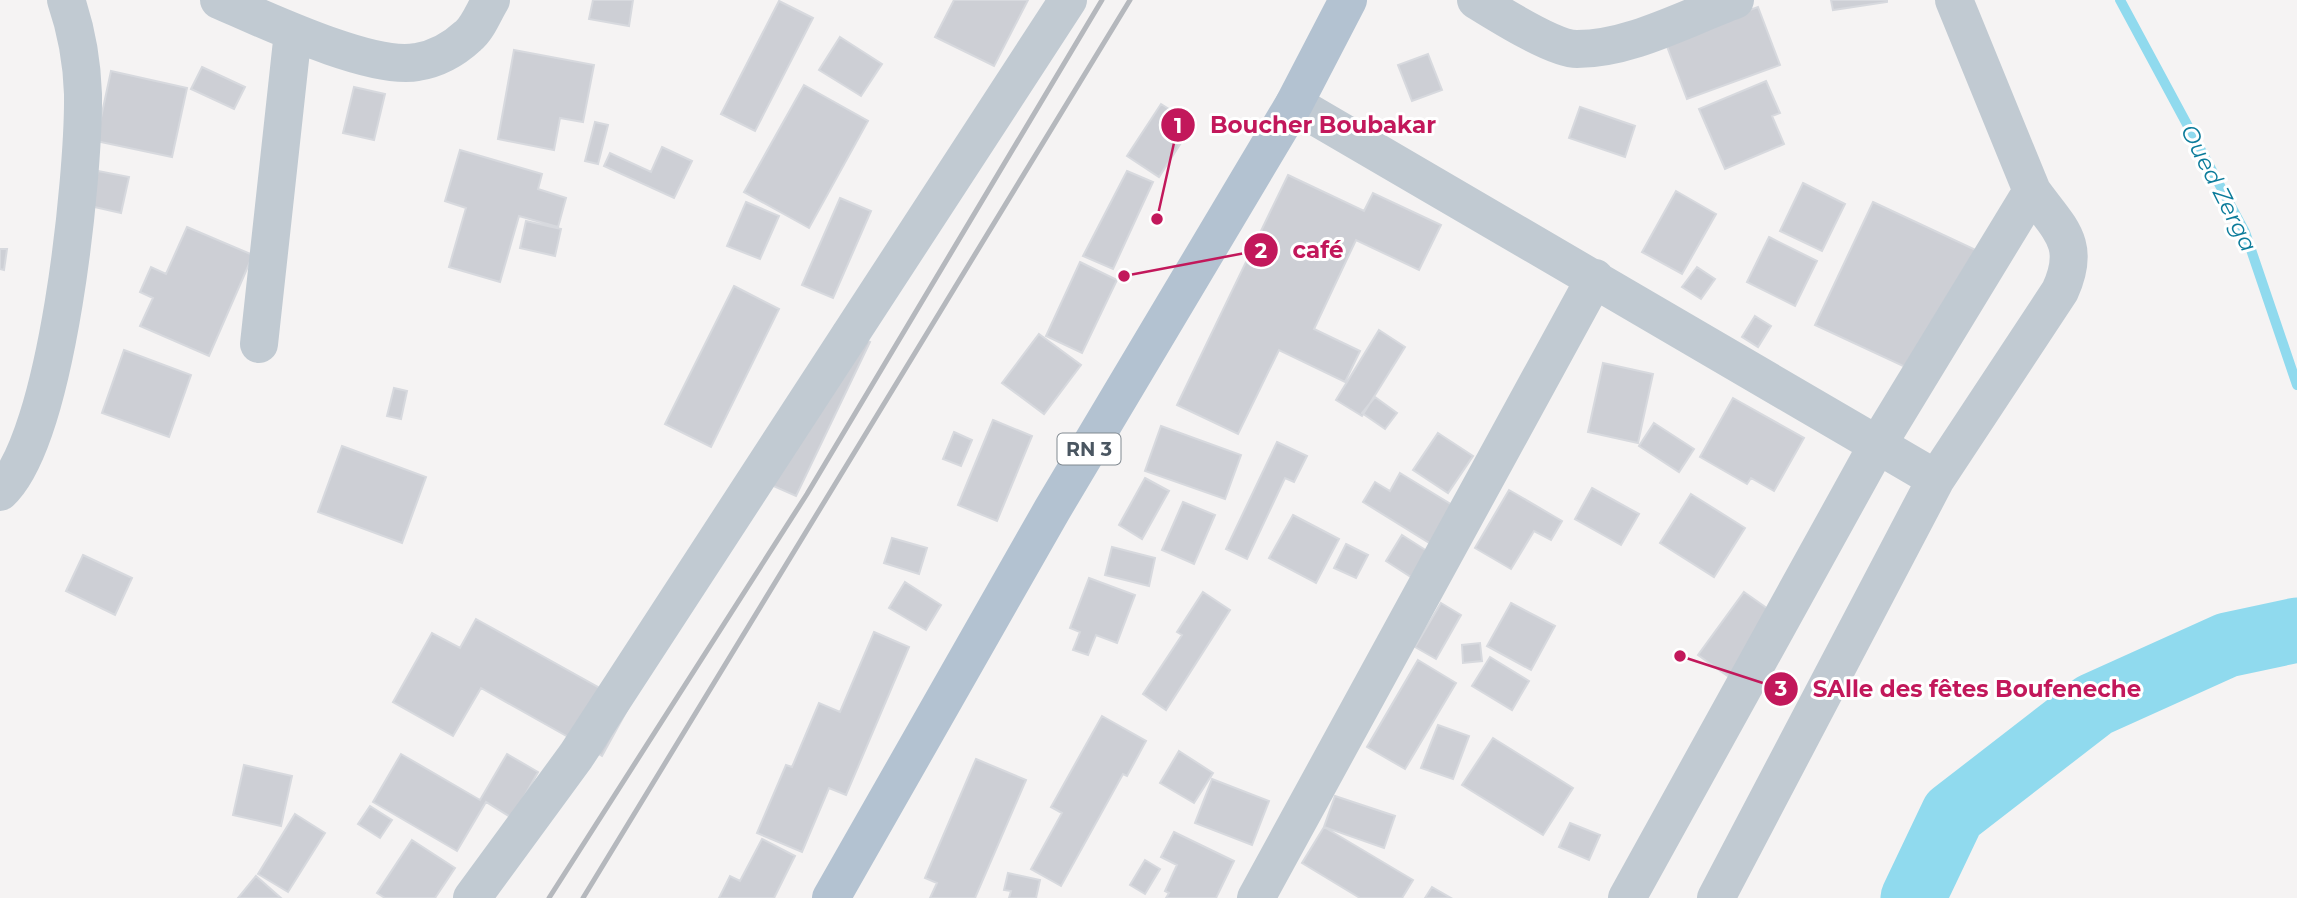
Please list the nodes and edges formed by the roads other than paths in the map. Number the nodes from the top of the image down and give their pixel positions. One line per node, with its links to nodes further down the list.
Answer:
1 (66, 0): 16 (street)
2 (219, 0): 9 (street)
3 (491, 0): 9 (street)
4 (1068, 0): 17 (street)
5 (1348, 0): 10 (main road, RN 3)
6 (1476, 0): 7 (street)
7 (1735, 0)
8 (1954, 0): 11 (street)
9 (293, 33): 13 (street)
10 (1294, 104): 12 (street); 18 (main road, RN 3)
11 (2032, 191): 14 (street); 15 (street)
12 (1595, 278): 14 (street); 19 (street)
13 (259, 344)
14 (1878, 444): 15 (street); 20 (street)
15 (1936, 479): 21 (street)
16 (0, 492)
17 (472, 898)
18 (831, 898)
19 (1256, 898)
20 (1627, 898)
21 (1716, 898)

